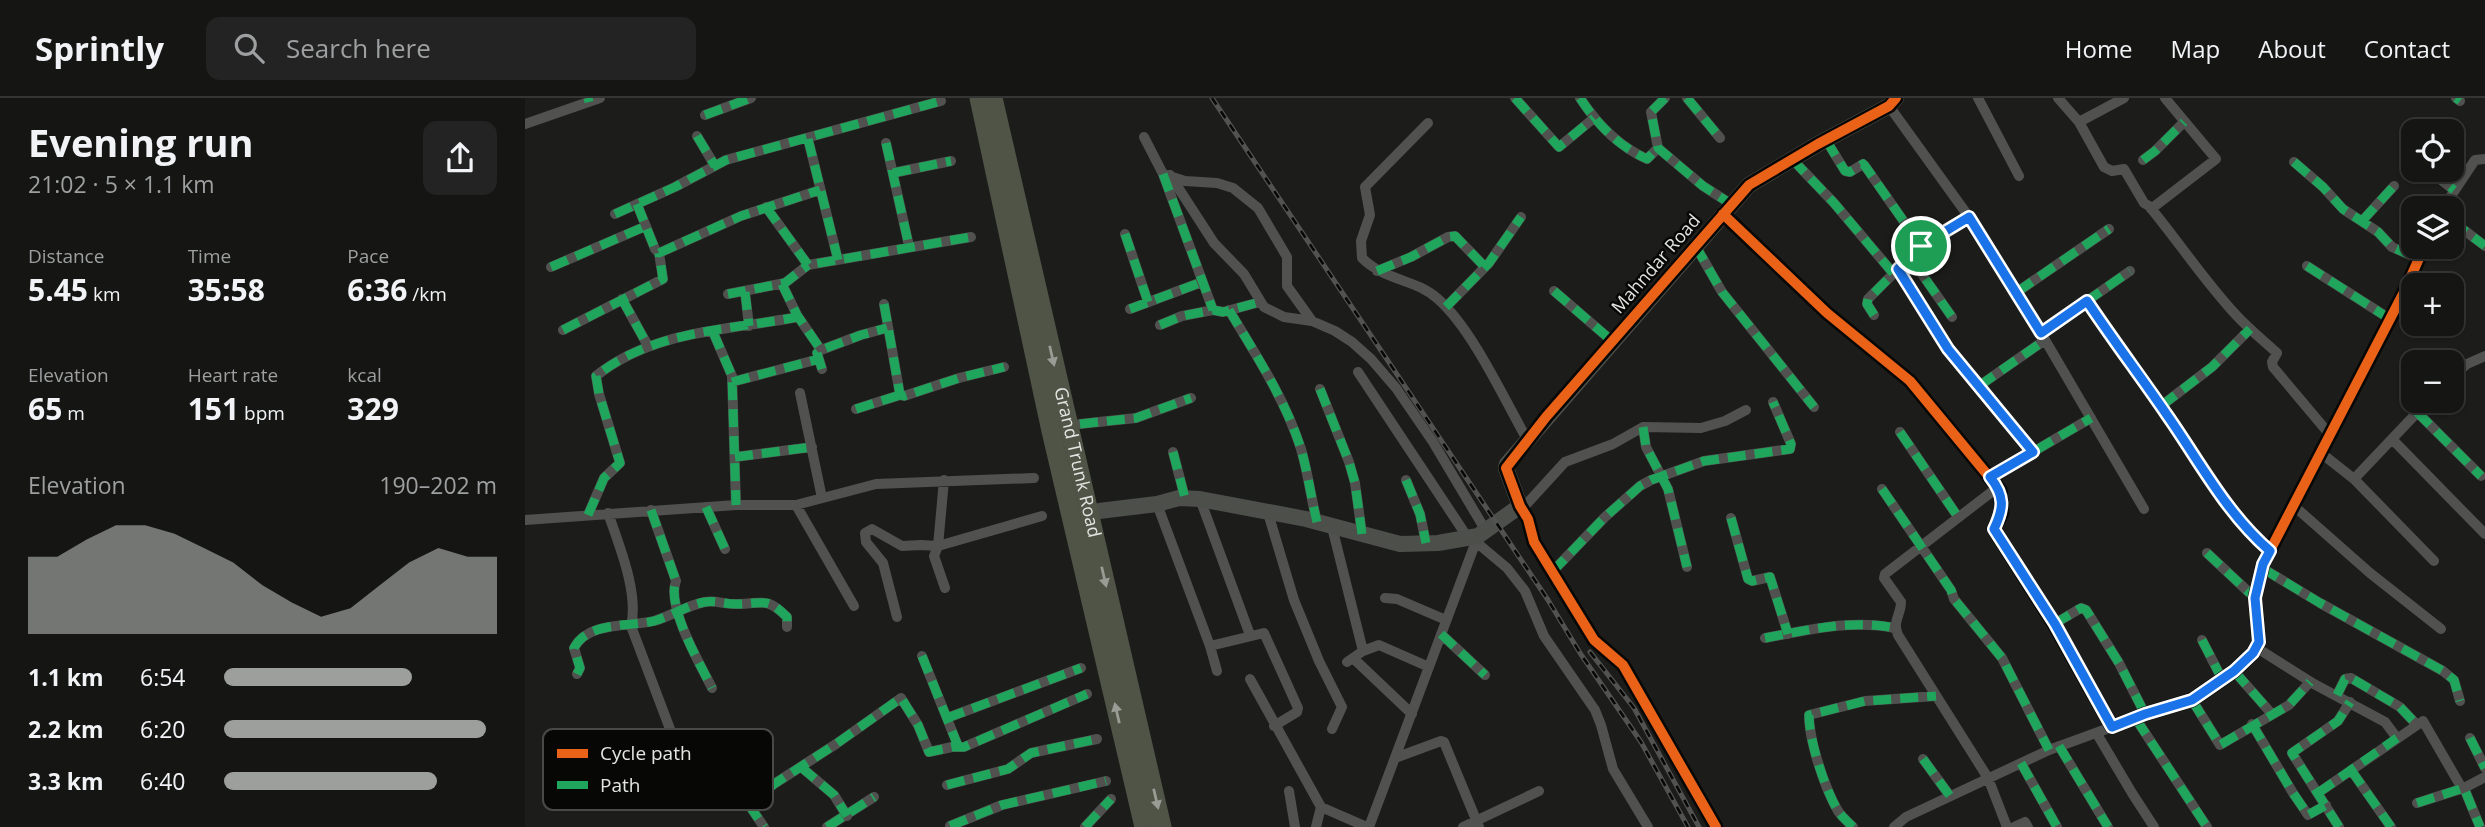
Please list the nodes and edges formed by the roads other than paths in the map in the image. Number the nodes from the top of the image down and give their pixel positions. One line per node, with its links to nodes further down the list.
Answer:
1 (751, 98): 16 (street)
2 (979, 98): 122 (highway, Grand Trunk Road)
3 (993, 98): 122 (highway, Grand Trunk Road, one-way to 122)
4 (1515, 98): 17 (street)
5 (1595, 98): 15 (street)
6 (1665, 98): 28 (street)
7 (1687, 98): 24 (street)
8 (1978, 98): 37 (street)
9 (2058, 98): 18 (street)
10 (2124, 98): 18 (street)
11 (2165, 98): 19 (street)
12 (592, 99): 21 (street)
13 (941, 101): 25 (street)
14 (1893, 102): 26 (street, Mahndar Road); 49 (street)
15 (1583, 103): 17 (street)
16 (705, 115)
17 (1594, 118): 28 (street)
18 (2079, 122): 46 (street)
19 (2184, 122): 32 (street); 46 (street)
20 (1428, 123): 69 (street)
21 (525, 124)
22 (697, 136): 34 (street)
23 (1144, 137): 36 (street)
24 (1720, 138)
25 (808, 139): 34 (street); 40 (street)
26 (1826, 140): 29 (street, Mahndar Road); 58 (street)
27 (885, 144): 35 (street)
28 (1658, 148): 45 (street)
29 (1792, 159): 45 (street, Mahndar Road); 70 (street)
30 (2485, 159): 41 (street)
31 (951, 160): 35 (street)
32 (2143, 160)
33 (2294, 162): 50 (street)
34 (715, 166): 43 (street)
35 (893, 173): 56 (street)
36 (1167, 174): 73 (street); 83 (street); 93 (street)
37 (2019, 176)
38 (2444, 182): 41 (street)
39 (2394, 186): 50 (street)
40 (820, 190): 44 (street); 64 (street)
41 (2454, 190): 42 (street)
42 (2450, 196)
43 (637, 204): 47 (street); 51 (street)
44 (766, 207): 61 (street); 65 (street)
45 (1727, 209): 57 (street, Mahndar Road); 139 (street)
46 (2151, 209): 97 (street)
47 (615, 214)
48 (1521, 217): 68 (street)
49 (1969, 217): 58 (street); 77 (street)
50 (2362, 221): 60 (street)
51 (646, 226): 61 (street); 67 (street)
52 (2109, 229): 77 (street)
53 (2464, 230): 59 (street)
54 (1125, 234): 82 (street)
55 (971, 237): 56 (street)
56 (909, 246): 64 (street)
57 (1695, 246): 101 (street, Mahndar Road); 116 (street)
58 (1921, 246): 62 (street)
59 (2485, 246)
60 (2401, 251)
61 (659, 253): 79 (street)
62 (1910, 257): 70 (street); 91 (street)
63 (2419, 259): 72 (street)
64 (838, 260): 65 (street)
65 (808, 265): 74 (street)
66 (2308, 266): 92 (street)
67 (551, 267)
68 (1485, 267): 69 (street); 85 (street)
69 (1377, 271): 85 (street)
70 (1896, 271): 89 (street); 109 (street)
71 (2130, 271): 80 (street)
72 (2416, 273)
73 (1202, 282): 82 (street); 87 (street)
74 (782, 284): 75 (street); 90 (street)
75 (745, 292): 78 (street); 95 (street)
76 (1554, 292): 101 (street)
77 (2017, 292): 100 (street)
78 (728, 294)
79 (622, 299): 98 (street); 102 (street)
80 (2087, 301): 100 (street); 115 (street)
81 (2401, 301): 92 (street)
82 (1148, 302): 86 (street)
83 (1260, 302): 88 (street); 93 (street)
84 (884, 304): 96 (street)
85 (1446, 307): 127 (street)
86 (1130, 309)
87 (1213, 310): 88 (street); 94 (street)
88 (1229, 310): 159 (street)
89 (1874, 315)
90 (798, 317): 95 (street); 104 (street)
91 (1952, 317)
92 (2390, 318): 125 (street)
93 (1312, 321): 162 (street)
94 (1160, 325)
95 (748, 326): 99 (street)
96 (887, 328): 104 (street); 112 (street)
97 (2250, 329): 115 (street); 125 (street)
98 (563, 330)
99 (713, 332): 102 (street); 108 (street)
100 (2043, 337): 109 (street); 121 (street)
101 (1612, 341): 127 (street, Mahndar Road)
102 (648, 346): 154 (street)
103 (2485, 356): 106 (street)
104 (821, 359): 108 (street)
105 (1004, 367): 112 (street)
106 (2464, 367)
107 (1358, 372): 162 (street)
108 (732, 382): 132 (street)
109 (1979, 386): 130 (street)
110 (1320, 389): 160 (street)
111 (800, 393): 128 (street)
112 (900, 395): 117 (street)
113 (1191, 398): 122 (street)
114 (1773, 402): 133 (street)
115 (2161, 406): 167 (street)
116 (1814, 407)
117 (856, 409)
118 (1746, 410): 123 (street)
119 (2416, 413): 126 (street)
120 (2418, 413): 134 (street)
121 (2091, 418): 130 (street); 149 (street)
122 (1067, 427): 254 (highway, Grand Trunk Road, one-way to 122); 255 (highway, Grand Trunk Road, one-way to 255)
123 (1643, 427): 133 (street); 148 (street)
124 (1900, 432): 156 (street)
125 (2331, 436): 131 (street)
126 (2392, 439): 138 (street); 161 (street)
127 (1528, 441): 148 (street, Mahndar Road)
128 (812, 447): 132 (street); 141 (street)
129 (1173, 452): 142 (street)
130 (2033, 452): 139 (street)
131 (2321, 453): 138 (street); 146 (street)
132 (735, 457): 144 (street)
133 (1661, 475): 170 (street); 172 (street)
134 (2481, 476)
135 (1034, 478): 136 (street)
136 (944, 480): 141 (street); 164 (street)
137 (1406, 480): 163 (street)
138 (2354, 480): 169 (street)
139 (1994, 482): 156 (street); 181 (street)
140 (1882, 489): 165 (street)
141 (822, 498): 145 (street)
142 (1192, 499): 143 (street); 153 (street); 187 (street)
143 (1157, 504): 151 (street); 190 (street)
144 (736, 505): 145 (street); 147 (street)
145 (796, 505): 176 (street)
146 (2294, 506): 167 (street); 184 (street)
147 (706, 507): 150 (street); 166 (street)
148 (1521, 508): 162 (street); 172 (street)
149 (2144, 509)
150 (651, 510): 152 (street); 177 (street)
151 (1099, 511)
152 (608, 513): 154 (street); 180 (street)
153 (1268, 513): 159 (street); 219 (street)
154 (588, 515): 158 (street)
155 (1042, 516): 164 (street)
156 (1958, 517): 165 (street)
157 (1731, 518): 186 (street)
158 (525, 520)
159 (1325, 525): 160 (street); 192 (street)
160 (1362, 534): 163 (street)
161 (2485, 534)
162 (1477, 537): 163 (street); 179 (street); 260 (street)
163 (1426, 543)
164 (939, 546): 173 (street); 178 (street)
165 (1921, 546): 183 (street); 225 (street)
166 (726, 549)
167 (2270, 551): 171 (street)
168 (2207, 554): 175 (street)
169 (2434, 561)
170 (1687, 567)
171 (2262, 568): 175 (street); 208 (street)
172 (1552, 572): 261 (street)
173 (946, 588)
174 (1385, 598): 179 (street)
175 (2255, 598): 191 (street)
176 (854, 606)
177 (678, 612): 180 (street); 182 (street); 203 (street)
178 (897, 617)
179 (1446, 620): 185 (street)
180 (632, 623): 198 (street); 218 (street)
181 (2055, 624): 212 (street); 217 (street)
182 (787, 627)
183 (1895, 628): 186 (street); 206 (street)
184 (2441, 629)
185 (1441, 634): 194 (street); 199 (street)
186 (1788, 634): 188 (street)
187 (1249, 635): 190 (street); 216 (street)
188 (1765, 638)
189 (2202, 640): 201 (street)
190 (1210, 646): 196 (street)
191 (2257, 648): 197 (street); 202 (street)
192 (1363, 651): 194 (street); 211 (street)
193 (922, 656): 213 (street)
194 (1429, 667): 211 (street)
195 (1081, 668): 213 (street)
196 (1217, 671)
197 (2234, 671): 201 (street); 210 (street)
198 (577, 674)
199 (1485, 675)
200 (1250, 679): 216 (street)
201 (2222, 680): 207 (street)
202 (2310, 681): 205 (street); 210 (street)
203 (712, 688)
204 (1087, 694): 224 (street)
205 (2337, 695): 209 (street); 215 (street)
206 (1936, 696): 233 (street); 262 (street)
207 (2192, 700): 212 (street); 214 (street)
208 (2460, 701)
209 (2350, 702): 221 (street); 240 (street)
210 (2271, 713): 214 (street)
211 (1412, 714): 226 (street)
212 (2141, 716): 217 (street); 270 (street)
213 (947, 718): 224 (street)
214 (2252, 724): 245 (street)
215 (2417, 725): 221 (street); 237 (street)
216 (1274, 726): 246 (street)
217 (2112, 727): 220 (street)
218 (670, 729)
219 (1332, 729)
220 (2097, 734): 225 (street); 269 (street)
221 (2397, 738): 231 (street)
222 (2470, 738): 230 (street)
223 (1097, 739): 235 (street)
224 (958, 746): 229 (street)
225 (2054, 748): 228 (street); 268 (street)
226 (1395, 758): 249 (street); 258 (street)
227 (1923, 759): 241 (street)
228 (2021, 763): 233 (street); 267 (street)
229 (800, 767): 236 (street); 248 (street)
230 (2485, 768)
231 (2351, 770): 240 (street); 272 (street)
232 (2485, 777): 237 (street)
233 (1988, 778): 241 (street); 264 (street)
234 (1106, 781): 250 (street)
235 (947, 785)
236 (773, 787)
237 (2464, 788): 244 (street); 273 (street)
238 (1289, 791): 256 (street)
239 (1539, 791): 249 (street)
240 (2318, 793): 245 (street)
241 (1950, 796): 263 (street)
242 (874, 797): 248 (street)
243 (1111, 799): 253 (street)
244 (2417, 803)
245 (2326, 805): 271 (street)
246 (1321, 807): 257 (street); 258 (street)
247 (752, 810): 251 (street)
248 (847, 816): 252 (street)
249 (1478, 824): 259 (street)
250 (950, 826)
251 (764, 827)
252 (827, 827)
253 (1085, 827)
254 (1144, 827)
255 (1162, 827)
256 (1295, 827)
257 (1316, 827)
258 (1368, 827)
259 (1463, 827)
260 (1648, 827)
261 (1716, 827)
262 (1853, 827)
263 (1894, 827)
264 (2007, 827)
265 (2014, 827): 266 (street)
266 (2028, 827)
267 (2057, 827)
268 (2108, 827)
269 (2154, 827)
270 (2207, 827)
271 (2339, 827)
272 (2391, 827)
273 (2480, 827)

